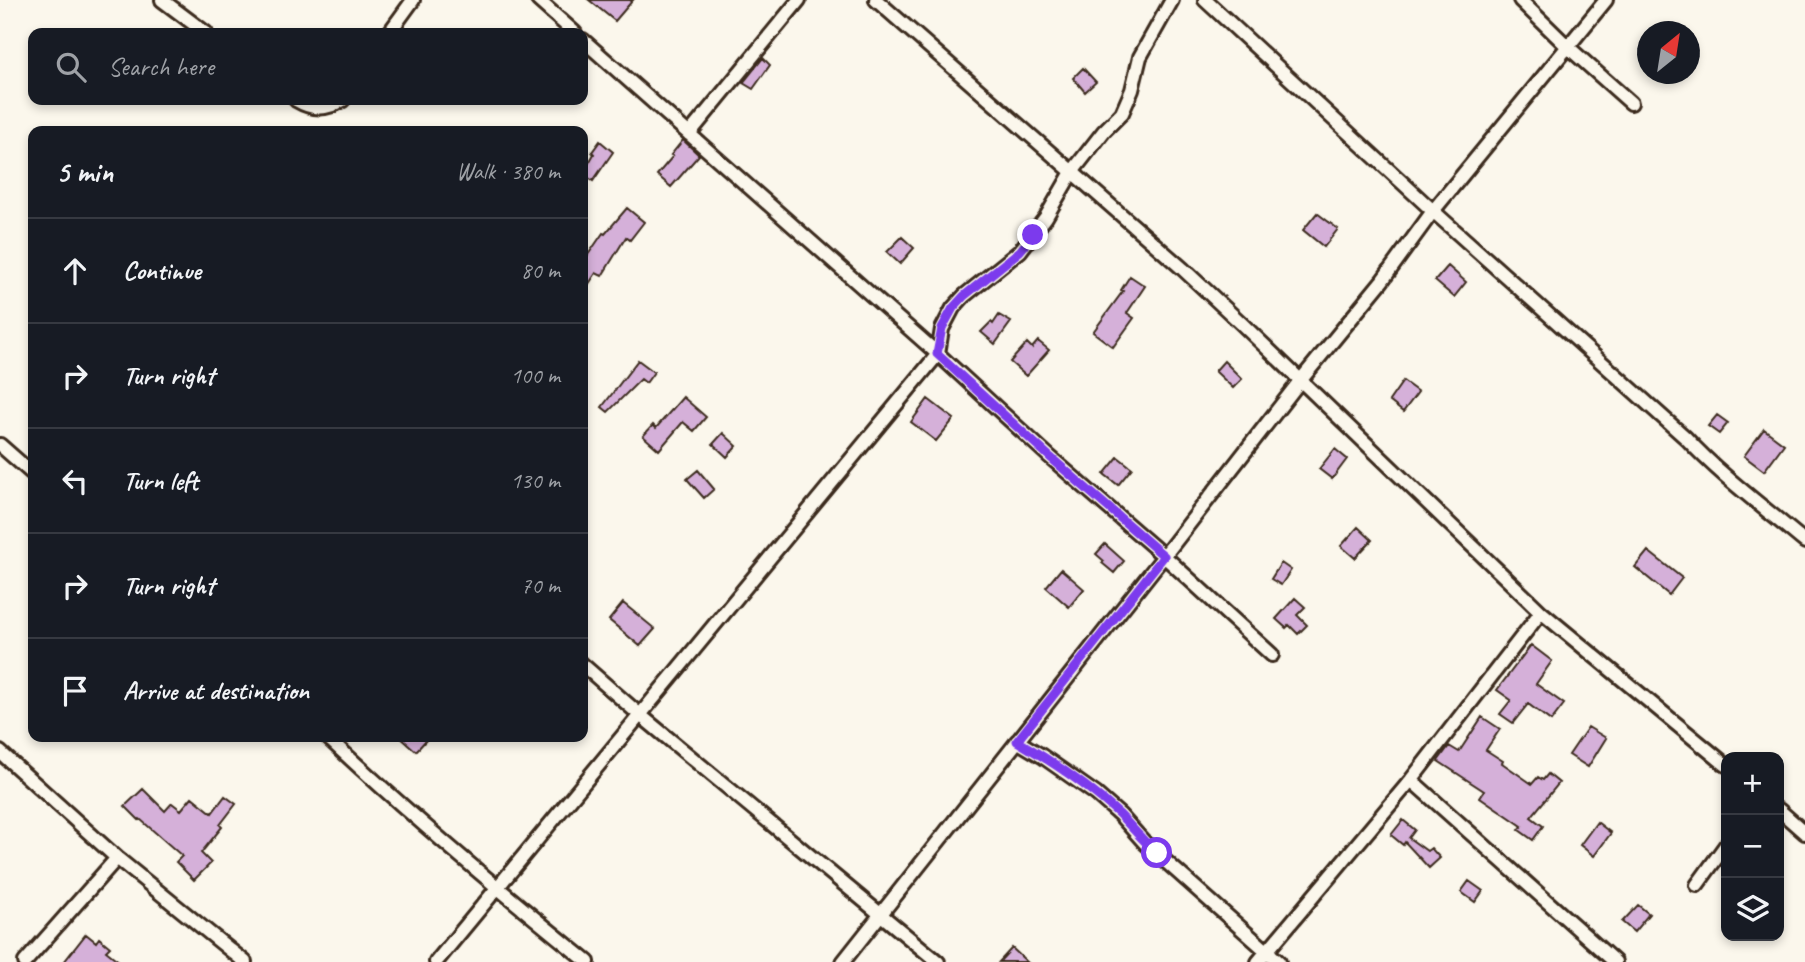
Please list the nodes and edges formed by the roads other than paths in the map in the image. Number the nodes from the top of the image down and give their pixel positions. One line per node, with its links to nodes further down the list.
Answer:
1 (162, 0): 10 (street)
2 (413, 0): 11 (street)
3 (538, 0): 12 (street)
4 (799, 0): 18 (street)
5 (876, 0): 19 (street)
6 (1172, 0): 19 (street)
7 (1205, 0): 20 (street)
8 (1520, 0): 14 (street)
9 (1606, 0): 14 (street)
10 (199, 28)
11 (393, 28)
12 (569, 28)
13 (588, 44): 18 (street)
14 (1568, 47): 15 (street); 20 (street)
15 (1631, 103)
16 (307, 105): 17 (street)
17 (332, 105)
18 (689, 134): 21 (street)
19 (1072, 172): 21 (street); 22 (street)
20 (1433, 211): 22 (street); 25 (street)
21 (937, 354): 26 (street); 30 (street)
22 (1300, 381): 26 (street); 27 (street)
23 (0, 444): 24 (street)
24 (28, 469)
25 (1805, 542)
26 (1164, 556): 28 (street); 31 (street)
27 (1541, 612): 34 (street); 35 (street)
28 (1272, 655)
29 (588, 669): 30 (street)
30 (640, 715): 41 (street); 42 (street)
31 (1017, 741): 42 (street); 43 (street)
32 (332, 742): 41 (street)
33 (0, 752): 39 (street)
34 (1721, 761)
35 (1411, 780): 43 (street); 51 (street)
36 (1784, 813): 37 (street)
37 (1803, 826)
38 (1721, 852): 40 (street)
39 (117, 858): 44 (street); 45 (street)
40 (1697, 885)
41 (497, 888): 46 (street); 47 (street)
42 (881, 914): 48 (street); 49 (street)
43 (1262, 957): 50 (street)
44 (25, 962)
45 (245, 962)
46 (436, 962)
47 (588, 962)
48 (843, 962)
49 (938, 962)
50 (1279, 962)
51 (1615, 962)

